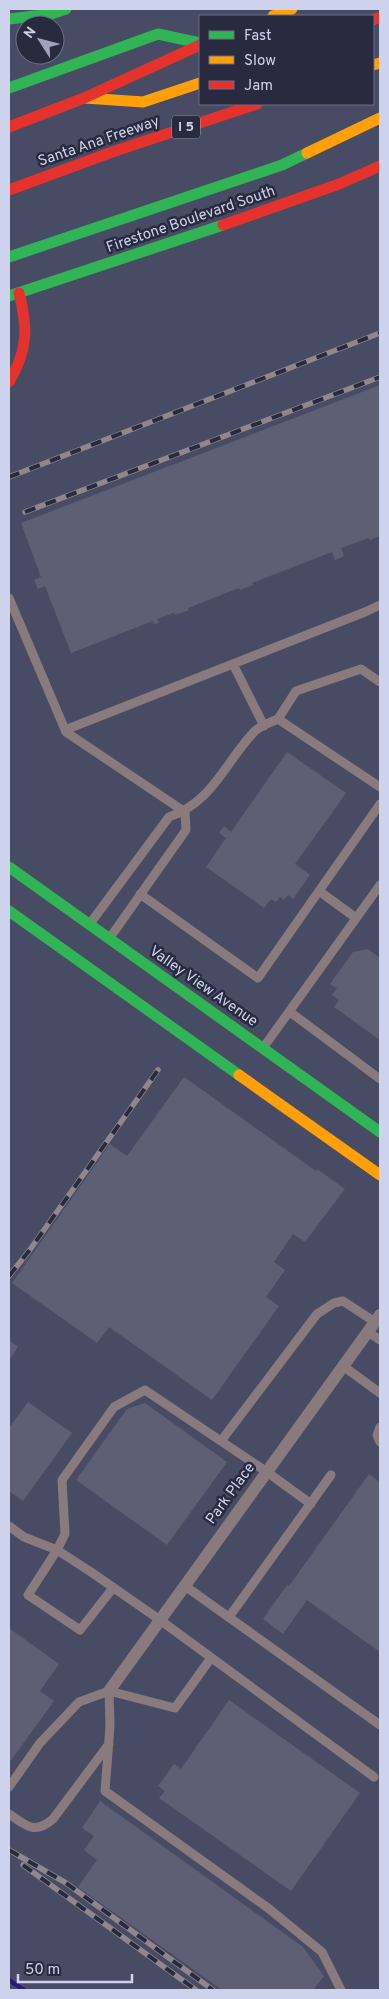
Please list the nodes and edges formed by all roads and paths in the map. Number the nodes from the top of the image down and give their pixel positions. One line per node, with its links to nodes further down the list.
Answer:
1 (66, 9): 4 (main road)
2 (292, 9): 3 (main road)
3 (276, 15)
4 (9, 19)
5 (199, 44): 8 (main road)
6 (199, 44): 9 (main road)
7 (199, 83): 9 (main road)
8 (9, 88)
9 (84, 98): 12 (main road)
10 (254, 105): 14 (main road, Santa Ana Freeway / I 5)
11 (380, 118): 15 (main road)
12 (9, 127)
13 (380, 166): 16 (main road, Firestone Boulevard South)
14 (9, 190)
15 (9, 257)
16 (14, 295): 17 (main road)
17 (9, 382)
18 (9, 598): 24 (lane)
19 (380, 605): 20 (lane)
20 (233, 664): 23 (lane); 24 (lane)
21 (380, 682): 22 (lane)
22 (278, 718): 23 (lane); 25 (lane)
23 (264, 726): 27 (lane)
24 (65, 730): 27 (lane)
25 (380, 787)
26 (380, 804): 30 (lane)
27 (185, 812): 31 (lane); 34 (lane)
28 (9, 868): 34 (main road, Valley View Avenue)
29 (380, 885): 33 (lane)
30 (318, 892): 31 (lane); 33 (lane)
31 (140, 894): 35 (lane)
32 (9, 911): 40 (main road)
33 (356, 918): 36 (lane)
34 (89, 924): 35 (main road, Valley View Avenue)
35 (109, 938): 37 (main road, Valley View Avenue)
36 (290, 1012): 37 (lane); 38 (lane)
37 (263, 1048): 39 (main road, Valley View Avenue)
38 (380, 1079)
39 (380, 1132)
40 (380, 1174)
41 (374, 1323): 42 (lane); 43 (street, Park Place); 46 (lane)
42 (380, 1340)
43 (344, 1366): 44 (lane); 48 (street, Park Place)
44 (380, 1393)
45 (380, 1427): 47 (lane)
46 (221, 1441): 48 (lane); 52 (lane)
47 (380, 1442)
48 (267, 1472): 50 (lane); 53 (street, Park Place)
49 (331, 1475): 50 (lane)
50 (311, 1504): 55 (lane)
51 (9, 1526): 52 (lane)
52 (57, 1550): 54 (lane); 54 (lane)
53 (185, 1586): 55 (lane); 56 (street, Park Place)
54 (112, 1588): 56 (lane)
55 (229, 1617): 59 (lane)
56 (160, 1620): 57 (lane); 58 (street, Park Place)
57 (211, 1658): 58 (lane); 61 (lane)
58 (109, 1691): 60 (lane); 62 (lane)
59 (380, 1725)
60 (109, 1744): 63 (lane); 64 (lane)
61 (374, 1777)
62 (9, 1787)
63 (9, 1814)
64 (341, 1990)

